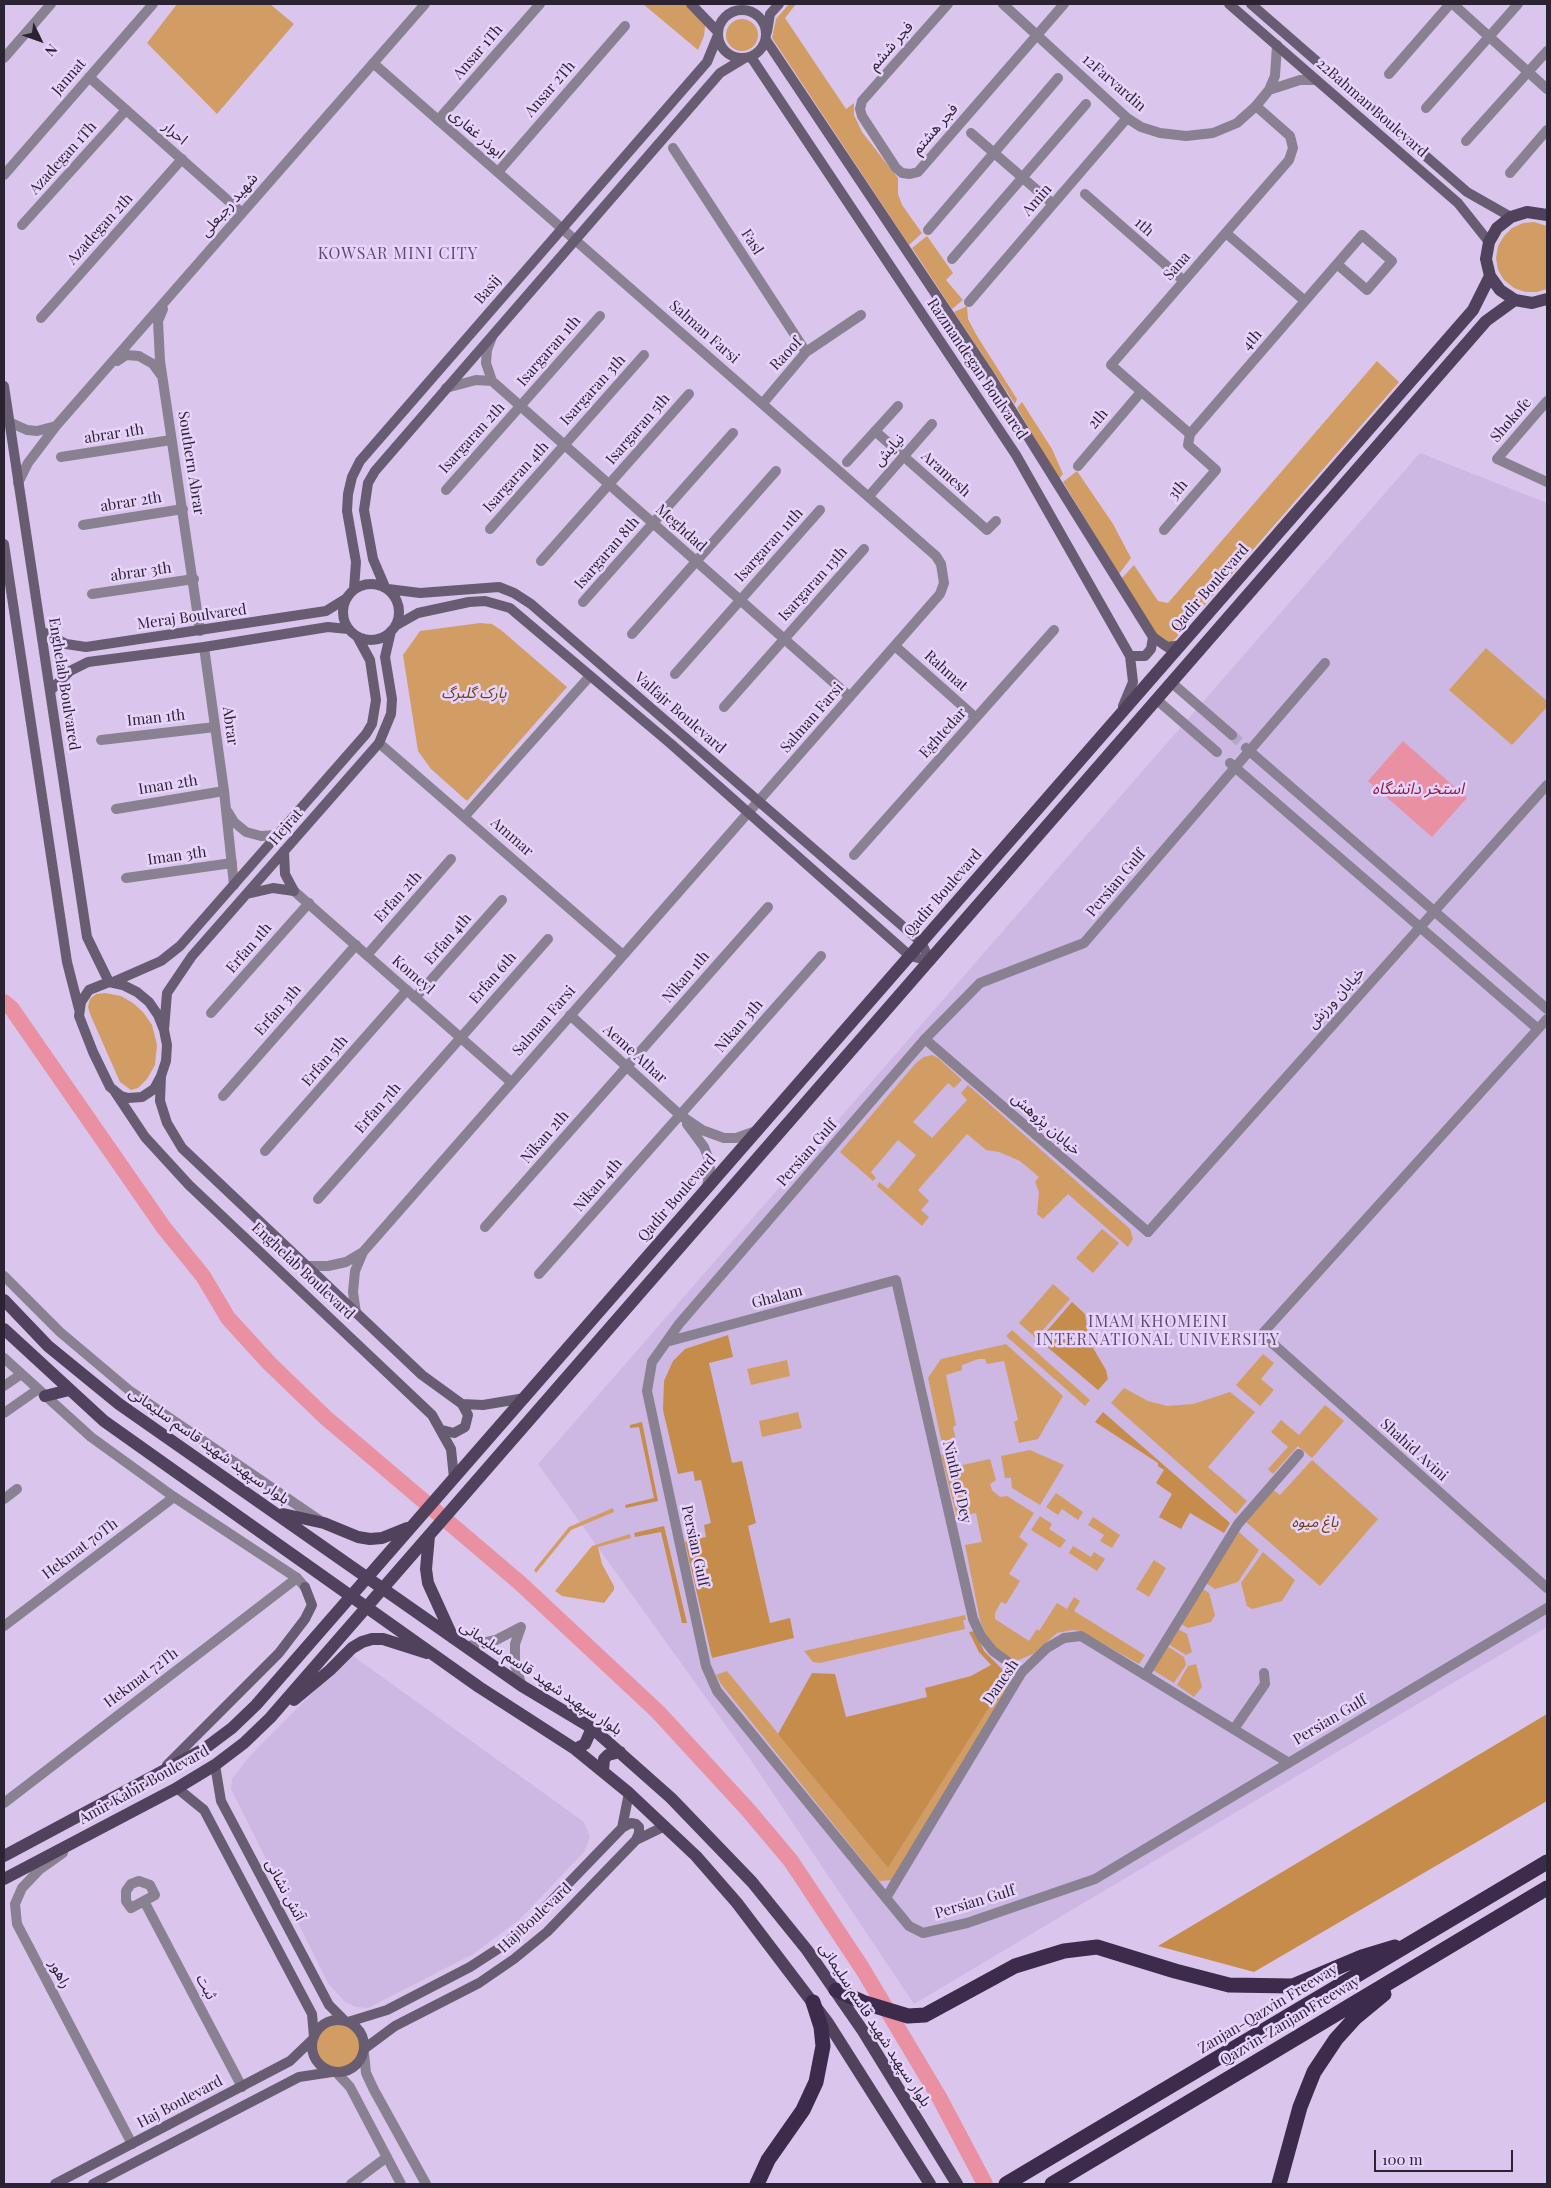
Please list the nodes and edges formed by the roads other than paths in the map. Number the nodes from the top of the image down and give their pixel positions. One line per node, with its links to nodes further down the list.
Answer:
1 (51, 4): 24 (street)
2 (153, 4): 29 (street, Jannat)
3 (540, 4): 40 (street, Ansar 1Th)
4 (691, 4): 18 (main road)
5 (729, 4): 16 (main road)
6 (758, 4): 16 (main road)
7 (779, 4): 21 (main road)
8 (948, 4): 37 (street, فجر ششم)
9 (1003, 4): 19 (street, 12Farvardin)
10 (1064, 4): 19 (street, فجر هشتم)
11 (1229, 4): 22 (main road, 22Bahman Boulevard)
12 (1251, 4): 55 (main road, 22Bahman Boulevard)
13 (1452, 4): 20 (street); 28 (street)
14 (1518, 4): 20 (street)
15 (419, 6): 26 (street, شهید رجبعلی)
16 (740, 10): 18 (main road); 21 (main road)
17 (625, 26): 48 (street, Ansar 2Th)
18 (718, 33): 25 (main road); 57 (main road, Basij)
19 (1037, 34): 37 (street, فجر هشتم); 39 (street, 12Farvardin)
20 (1489, 36): 27 (street); 36 (street)
21 (766, 37): 25 (main road); 133 (main road, Razmandegan Boulvared)
22 (1277, 45): 31 (main road, 22Bahman Boulevard); 33 (street)
23 (1547, 51): 27 (street)
24 (4, 58)
25 (747, 58): 60 (main road); 139 (main road, Razmandegan Boulvared)
26 (373, 63): 40 (street, ابوذر غفاری); 53 (street, شهید رجبعلی)
27 (1529, 72): 32 (street); 43 (street)
28 (1390, 74)
29 (89, 78): 38 (street, احرار); 47 (street, Jannat)
30 (1058, 78): 45 (street)
31 (1316, 80): 33 (street); 61 (main road, 22Bahman Boulevard)
32 (1547, 88)
33 (1270, 90): 35 (street, 12Farvardin)
34 (1086, 104): 50 (street)
35 (1256, 106): 39 (street, 12Farvardin); 59 (street, Sana)
36 (1426, 108)
37 (860, 109)
38 (126, 110): 46 (street, احرار); 56 (street, Azadegan 1Th)
39 (1127, 118): 52 (street, Amin)
40 (438, 120): 48 (street, ابوذر غفاری)
41 (1547, 130): 49 (street)
42 (970, 133): 45 (street)
43 (1466, 141)
44 (673, 148): 75 (street, Fasl)
45 (994, 153): 50 (street); 58 (street)
46 (182, 160): 53 (street, احرار); 73 (street, Azadegan 2th)
47 (5, 171)
48 (498, 172): 57 (street, ابوذر غفاری)
49 (1510, 173)
50 (1023, 177): 52 (street); 62 (street)
51 (1085, 194): 65 (street, 1th)
52 (1053, 204): 70 (street, Amin)
53 (241, 212): 66 (street, شهید رجبعلی)
54 (1546, 213): 55 (main road)
55 (1510, 217): 61 (main road)
56 (22, 225)
57 (561, 229): 60 (street, ابوذر غفاری); 121 (main road, Basij)
58 (928, 230)
59 (1226, 233): 65 (street, Sana); 69 (street)
60 (574, 240): 74 (main road); 85 (street, Salman Farsi)
61 (1489, 242): 64 (main road)
62 (952, 259)
63 (1337, 264): 63 (street, 4th); 69 (street, 4th)
64 (1490, 276): 67 (main road); 91 (main road, Qadir Boulevard)
65 (1184, 281): 82 (street, Sana)
66 (167, 300): 77 (street, شهید رجبعلی); 78 (street, Southern Abrar)
67 (1515, 300): 68 (main road); 96 (main road)
68 (1547, 300)
69 (1305, 301): 94 (street, 4th)
70 (969, 302)
71 (861, 315): 75 (street, Raoof)
72 (600, 316): 86 (street, Isargaran 1th)
73 (41, 318)
74 (493, 334): 79 (street); 81 (main road)
75 (806, 352): 85 (street, Raoof)
76 (644, 354): 97 (street, Isargaran 3th)
77 (109, 367): 78 (street); 90 (street, شهید رجبعلی)
78 (164, 378): 95 (street, Southern Abrar)
79 (492, 382): 81 (street); 86 (street, Meghdad)
80 (4, 386): 88 (main road, Enghelab Boulvared)
81 (446, 388): 120 (main road)
82 (1141, 392): 94 (street, Sana); 101 (street, 2th)
83 (689, 394): 105 (street, Isargaran 5th)
84 (1547, 401): 103 (street, Shokofe)
85 (763, 403): 107 (street, Salman Farsi)
86 (521, 406): 97 (street, Meghdad); 106 (street, Isargaran 2th)
87 (898, 406): 92 (street)
88 (9, 422): 90 (street); 104 (main road, Enghelab Boulvared)
89 (932, 424): 98 (street, نیایش)
90 (56, 426): 104 (street, شهید رجبعلی)
91 (1368, 430): 96 (main road); 135 (main road, Qadir Boulevard)
92 (875, 431): 98 (street, Aramesh); 100 (street)
93 (733, 433): 111 (street, Isargaran 8th)
94 (1190, 434): 114 (street, 3th)
95 (171, 440): 99 (street, abrar 1th); 108 (street, Southern Abrar)
96 (1381, 442): 144 (main road)
97 (565, 445): 105 (street, Meghdad); 113 (street, Isargaran 4th)
98 (904, 456): 107 (street, نیایش); 110 (street, Aramesh)
99 (62, 457)
100 (847, 462)
101 (1078, 466)
102 (776, 471): 118 (street)
103 (1547, 482)
104 (18, 483): 129 (main road, Enghelab Boulvared)
105 (609, 484): 111 (street, Meghdad); 117 (street, Isargaran 5th)
106 (446, 490)
107 (869, 496): 136 (street, Salman Farsi)
108 (183, 509): 112 (street, abrar 2th); 119 (street, Southern Abrar)
109 (820, 510): 124 (street, Isargaran 11th)
110 (996, 521)
111 (653, 523): 118 (street, Meghdad); 125 (street, Isargaran 8th)
112 (83, 525)
113 (490, 529)
114 (1164, 530)
115 (4, 544): 191 (main road)
116 (864, 549): 134 (street, Isargaran 13th)
117 (541, 561)
118 (696, 562): 124 (street, Meghdad); 131 (street)
119 (194, 579): 122 (street, abrar 3th); 130 (street, Southern Abrar)
120 (386, 588): 121 (main road); 127 (main road); 161 (main road, Valfajr Boulevard)
121 (354, 589): 123 (main road)
122 (92, 594)
123 (347, 598): 126 (main road); 130 (main road, Meraj Boulvared)
124 (740, 600): 134 (street, Meghdad); 142 (street, Isargaran 11th)
125 (583, 602)
126 (348, 629): 132 (main road); 138 (main road, Meraj Boulvared)
127 (393, 629): 132 (main road); 143 (main road, Valfajr Boulevard); 155 (main road, Hejrat)
128 (1054, 630): 150 (street, Eghtedar)
129 (41, 631): 137 (main road, Meraj Boulvared); 145 (main road, Enghelab Boulvared)
130 (200, 631): 137 (main road, Meraj Boulvared)
131 (632, 634)
132 (357, 636): 152 (main road, Hejrat)
133 (1153, 637): 135 (main road); 139 (main road)
134 (784, 639): 146 (street, Meghdad); 148 (street, Isargaran 13th)
135 (1182, 645): 149 (main road, Qadir Boulevard)
136 (895, 646): 146 (street, Salman Farsi); 150 (street, Rahmat)
137 (86, 647): 140 (main road)
138 (204, 647): 140 (main road, Meraj Boulvared); 151 (street, Abrar)
139 (1130, 656): 149 (main road, Razmandegan Boulvared)
140 (88, 662): 145 (main road, Meraj Boulvared)
141 (1325, 663): 156 (street, Persian Gulf)
142 (676, 674)
143 (590, 676): 164 (main road, Valfajr Boulevard); 165 (street)
144 (1172, 683): 147 (main road); 153 (street)
145 (50, 691): 188 (main road, Enghelab Boulvared)
146 (850, 697): 161 (street, Salman Farsi)
147 (1157, 700): 157 (street); 187 (main road)
148 (724, 707)
149 (1120, 713): 181 (main road, Qadir Boulevard)
150 (976, 718): 168 (street, Eghtedar)
151 (215, 727): 154 (street, Iman 1th); 160 (street, Abrar)
152 (366, 734): 155 (main road); 166 (main road, Hejrat)
153 (1232, 735)
154 (101, 740)
155 (379, 743): 165 (street, Ammar); 167 (main road, Hejrat)
156 (1248, 749): 158 (street, Persian Gulf); 178 (street)
157 (1217, 752)
158 (1232, 765): 179 (street); 199 (street, Persian Gulf)
159 (1547, 785): 178 (street, خیابان ورزش)
160 (224, 791): 162 (street, Iman 2th); 163 (street, Abrar)
161 (759, 802): 164 (street, Salman Farsi); 181 (main road, Valfajr Boulevard)
162 (116, 809)
163 (226, 809): 166 (street); 170 (street, Abrar)
164 (748, 813): 184 (street, Salman Farsi); 186 (main road, Valfajr Boulevard)
165 (465, 816): 184 (street, Ammar)
166 (277, 835): 172 (main road, Hejrat)
167 (284, 851): 173 (main road); 174 (main road, Hejrat)
168 (854, 855)
169 (451, 859): 183 (street, Erfan 2th)
170 (232, 863): 171 (street, Iman 3th); 172 (street, Abrar)
171 (126, 878)
172 (234, 886): 188 (main road, Hejrat)
173 (294, 891): 174 (main road); 176 (street, Komeyl)
174 (247, 894): 197 (main road, Hejrat)
175 (502, 900): 190 (street, Erfan 4th)
176 (309, 903): 182 (street, Komeyl); 193 (street, Erfan 1th)
177 (768, 907): 200 (street, Nikan 1th)
178 (1434, 911): 179 (street, خیابان ورزش); 192 (street)
179 (1420, 927): 196 (street); 211 (street, خیابان ورزش)
180 (548, 938): 198 (street, Erfan 6th)
181 (921, 942): 186 (main road, Qadir Boulevard); 187 (main road)
182 (356, 945): 183 (street, Komeyl); 204 (street, Erfan 3th)
183 (367, 955): 189 (street, Komeyl)
184 (623, 955): 194 (street, Salman Farsi)
185 (820, 956): 205 (street, Nikan 3th)
186 (910, 956): 187 (main road); 206 (main road, Qadir Boulevard)
187 (930, 961): 238 (main road)
188 (111, 982): 191 (main road); 197 (main road)
189 (407, 990): 190 (street, Komeyl); 207 (street, Erfan 5th)
190 (416, 998): 198 (street, Komeyl)
191 (79, 1008): 203 (main road)
192 (1547, 1009)
193 (211, 1013)
194 (570, 1015): 200 (street, Aeme Athar); 202 (street, Salman Farsi)
195 (1547, 1019): 196 (street)
196 (1538, 1029): 244 (street, Shahid Avini)
197 (164, 1030): 201 (main road)
198 (461, 1037): 202 (street, Komeyl); 209 (street, Erfan 7th)
199 (925, 1039): 211 (street, خیابان پژوهش); 220 (street, Persian Gulf)
200 (627, 1067): 205 (street, Aeme Athar); 210 (street, Nikan 2th)
201 (161, 1076): 203 (main road); 213 (main road, Enghelab Boulevard)
202 (511, 1082): 212 (street, Salman Farsi)
203 (115, 1092): 229 (main road, Enghelab Boulevard)
204 (223, 1096)
205 (680, 1115): 206 (street, Aeme Athar); 208 (street, Aeme Athar); 214 (street, Nikan 4th)
206 (758, 1130): 208 (main road, Qadir Boulevard)
207 (265, 1151)
208 (706, 1190): 226 (main road, Qadir Boulevard)
209 (318, 1199)
210 (485, 1227)
211 (1148, 1232)
212 (363, 1252): 213 (street, Salman Farsi); 218 (street, Salman Farsi)
213 (306, 1266): 218 (main road, Enghelab Boulevard)
214 (539, 1274)
215 (4, 1276): 236 (street)
216 (896, 1280): 220 (street, Ghalam); 255 (street, Ninth of Dey)
217 (4, 1300): 235 (main road, بلوار سپهبد شهید قاسم سلیمانی)
218 (356, 1313): 227 (main road, Enghelab Boulevard)
219 (4, 1329): 224 (main road)
220 (666, 1342): 281 (street, Persian Gulf)
221 (4, 1358): 222 (street)
222 (20, 1375): 223 (street); 225 (street)
223 (4, 1386)
224 (69, 1390): 225 (main road); 246 (main road)
225 (41, 1393): 228 (street); 233 (street)
226 (525, 1398): 227 (main road); 231 (main road, Qadir Boulevard)
227 (462, 1404): 229 (main road)
228 (4, 1414)
229 (442, 1430): 231 (main road, Enghelab Boulevard)
230 (1299, 1454): 257 (street)
231 (454, 1478): 237 (main road, Qadir Boulevard)
232 (17, 1489): 234 (street)
233 (174, 1497): 241 (street); 250 (street, Hekmat 70Th)
234 (4, 1498)
235 (276, 1513): 236 (main road); 242 (main road, بلوار سپهبد شهید قاسم سلیمانی)
236 (324, 1523): 237 (main road)
237 (413, 1524): 239 (main road, Qadir Boulevard)
238 (430, 1535): 240 (main road, Amir Kabir Boulevard); 252 (main road)
239 (388, 1552): 240 (main road); 242 (main road, Qadir Boulevard)
240 (403, 1564): 245 (main road, Amir Kabir Boulevard)
241 (297, 1578): 243 (street); 270 (street, Hekmat 72Th)
242 (366, 1578): 245 (main road, بلوار سپهبد شهید قاسم سلیمانی); 246 (main road, Amir Kabir Boulevard)
243 (305, 1587): 267 (main road, Amir Kabir Boulevard)
244 (1547, 1588)
245 (382, 1590): 247 (main road, Amir Kabir Boulevard); 252 (main road, بلوار سپهبد شهید قاسم سلیمانی)
246 (351, 1595): 247 (main road); 249 (main road, Amir Kabir Boulevard)
247 (367, 1607): 251 (main road, Amir Kabir Boulevard); 254 (main road)
248 (1547, 1608): 264 (street, Persian Gulf)
249 (330, 1619): 251 (main road); 267 (main road, Amir Kabir Boulevard)
250 (4, 1626)
251 (346, 1632): 259 (main road, Amir Kabir Boulevard)
252 (453, 1638): 253 (main road, بلوار سپهبد شهید قاسم سلیمانی)
253 (466, 1647): 258 (main road, بلوار سپهبد شهید قاسم سلیمانی); 258 (street)
254 (438, 1656): 259 (main road); 262 (main road)
255 (1022, 1672): 257 (street, Danesh); 281 (street, Danesh)
256 (1264, 1673): 261 (street)
257 (1145, 1675): 261 (street, Danesh)
258 (522, 1686): 260 (main road, بلوار سپهبد شهید قاسم سلیمانی)
259 (270, 1718): 265 (main road, Amir Kabir Boulevard)
260 (592, 1728): 262 (main road); 263 (main road, بلوار سپهبد شهید قاسم سلیمانی)
261 (1234, 1729): 264 (street, Danesh)
262 (575, 1748): 266 (main road)
263 (620, 1752): 266 (main road); 285 (main road, بلوار سپهبد شهید قاسم سلیمانی)
264 (1289, 1763): 281 (street, Persian Gulf)
265 (215, 1765): 268 (main road, Amir Kabir Boulevard); 276 (main road, آتش نشانی)
266 (603, 1771): 269 (main road)
267 (151, 1779): 275 (main road, Amir Kabir Boulevard)
268 (177, 1788): 273 (main road, Amir Kabir Boulevard); 278 (main road)
269 (629, 1793): 271 (main road); 272 (main road)
270 (4, 1803)
271 (665, 1826): 274 (main road, Haj Boulevard); 286 (main road)
272 (622, 1828): 274 (main road); 287 (main road, Haj Boulevard)
273 (86, 1836): 279 (main road, Amir Kabir Boulevard); 292 (street, راهور)
274 (636, 1840): 289 (main road, Haj Boulevard)
275 (4, 1856)
276 (254, 1862): 278 (main road); 287 (main road, آتش نشانی)
277 (1547, 1862): 283 (highway, Zanjan-Qazvin Freeway)
278 (236, 1871): 288 (main road)
279 (4, 1879)
280 (1547, 1888): 284 (highway, Qazvin-Zanjan Freeway)
281 (886, 1898)
282 (144, 1901): 291 (street, ثبت)
283 (1418, 1940): 285 (highway); 302 (highway, Zanjan-Qazvin Freeway)
284 (1416, 1966): 303 (highway, Qazvin-Zanjan Freeway); 304 (highway)
285 (836, 1990): 301 (main road, بلوار سپهبد شهید قاسم سلیمانی)
286 (813, 2002): 299 (highway); 300 (main road)
287 (347, 2021): 288 (main road); 289 (main road)
288 (313, 2038): 290 (main road); 291 (main road, Haj Boulevard)
289 (364, 2051): 290 (main road); 298 (street)
290 (334, 2072): 293 (street); 295 (main road)
291 (242, 2087): 292 (main road, Haj Boulevard)
292 (132, 2144): 294 (main road, Haj Boulevard)
293 (387, 2157): 296 (street); 297 (street)
294 (55, 2184)
295 (93, 2184)
296 (351, 2184)
297 (401, 2184)
298 (426, 2184)
299 (757, 2184)
300 (930, 2184)
301 (957, 2184)
302 (1006, 2184)
303 (1052, 2184)
304 (1280, 2184)

